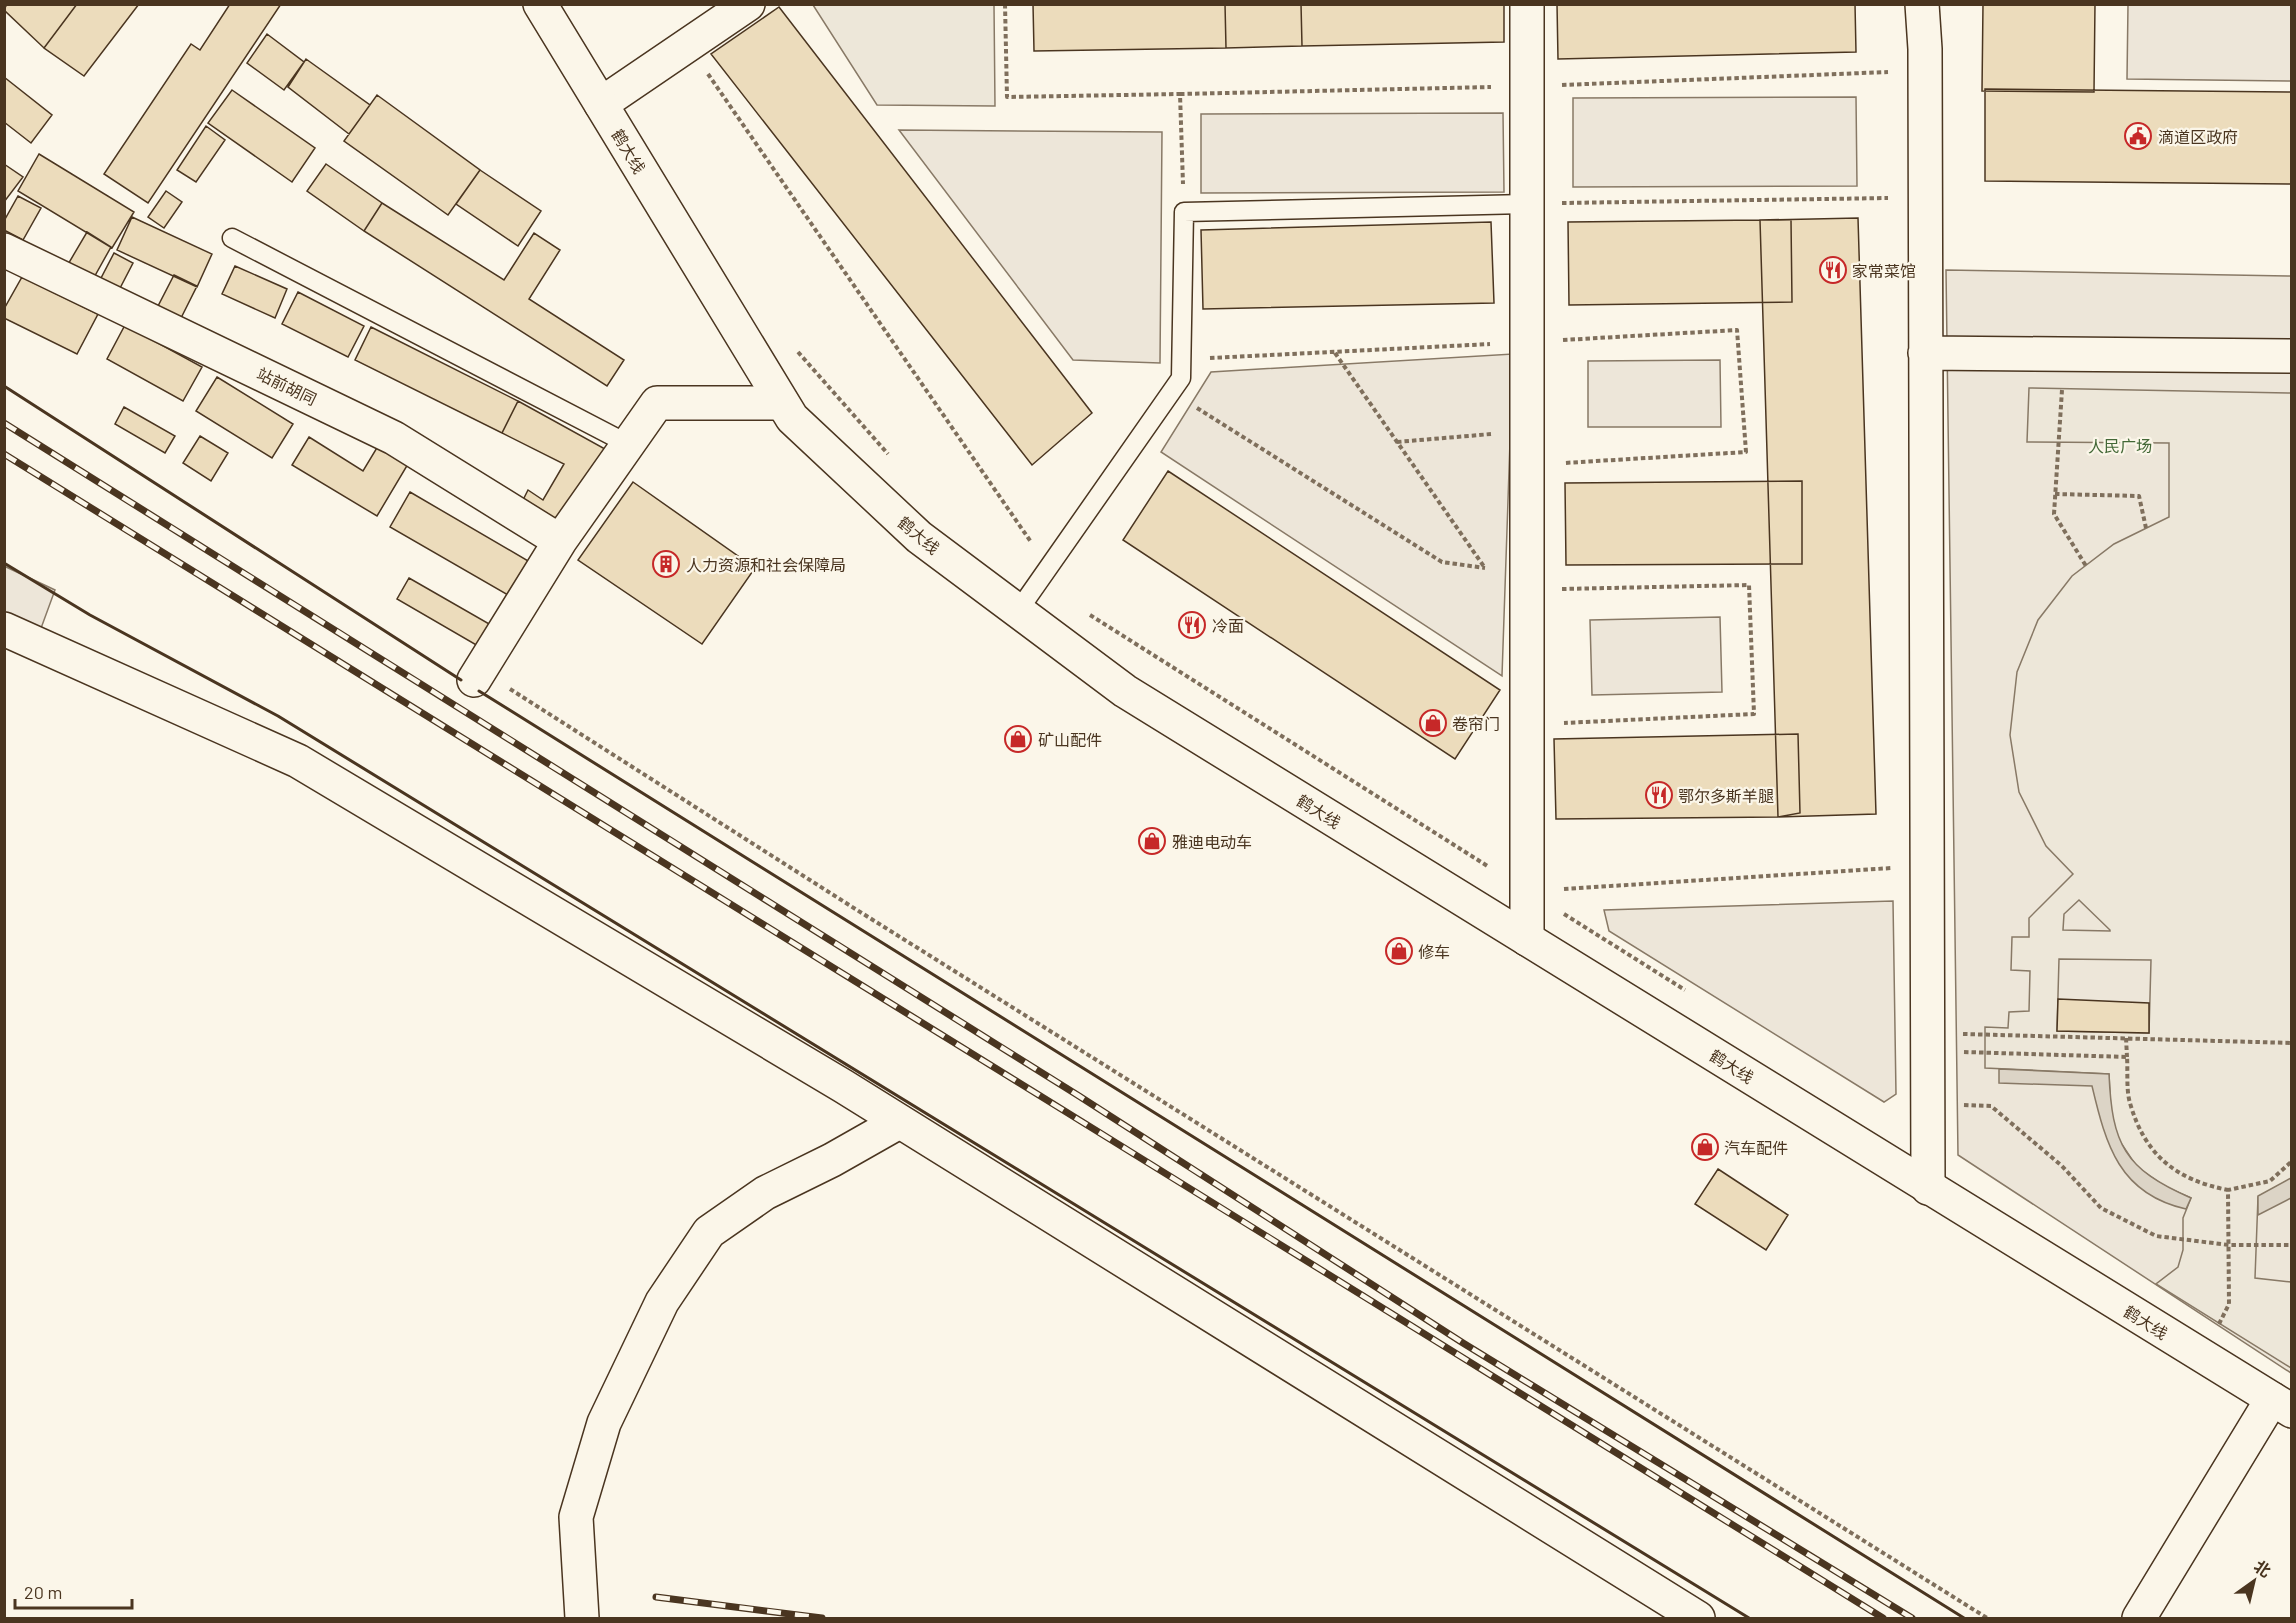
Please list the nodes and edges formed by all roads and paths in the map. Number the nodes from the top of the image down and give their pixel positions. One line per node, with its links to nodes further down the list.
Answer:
1 (540, 4): 7 (main road, 鹤大线)
2 (748, 4): 6 (main road)
3 (1005, 4): 10 (path)
4 (1527, 4): 9 (main road)
5 (1922, 4): 8 (main road)
6 (687, 45): 7 (main road); 28 (path)
7 (601, 104): 19 (main road, 鹤大线)
8 (1925, 202): 9 (path); 15 (main road)
9 (1526, 204): 10 (lane); 20 (main road)
10 (1184, 212): 18 (lane)
11 (232, 238): 22 (lane)
12 (4, 250): 26 (main road, 站前胡同)
13 (796, 350): 23 (path)
14 (1335, 352): 21 (path)
15 (1925, 353): 16 (main road); 41 (main road)
16 (2065, 355): 17 (main road); 24 (path)
17 (2292, 356)
18 (1171, 392): 28 (lane); 29 (path)
19 (782, 403): 22 (main road); 32 (main road, 鹤大线)
20 (1527, 431): 21 (path); 31 (main road)
21 (1397, 442): 29 (path)
22 (628, 444): 26 (main road)
23 (891, 457)
24 (2055, 494): 25 (path); 27 (path)
25 (2146, 528)
26 (560, 541): 34 (main road)
27 (2086, 566)
28 (1048, 567): 30 (lane)
29 (1485, 568): 31 (path)
30 (1038, 582): 32 (lane); 37 (path)
31 (1527, 590): 35 (main road); 35 (path)
32 (1018, 611): 38 (main road, 鹤大线)
33 (4, 629): 45 (main road)
34 (477, 675): 58 (path)
35 (1527, 725): 37 (main road)
36 (1893, 868): 37 (path)
37 (1527, 891): 38 (main road); 39 (path)
38 (1527, 939): 47 (main road, 鹤大线)
39 (1688, 992)
40 (2126, 1038): 41 (path); 42 (path); 43 (path)
41 (1927, 1042): 43 (path); 44 (main road)
42 (2292, 1043)
43 (2127, 1057): 48 (path)
44 (1927, 1103): 47 (main road); 49 (path)
45 (899, 1122): 56 (main road); 57 (main road)
46 (2292, 1161): 48 (path)
47 (1928, 1188): 54 (main road, 鹤大线)
48 (2228, 1190): 49 (path)
49 (2229, 1245): 50 (path); 52 (path)
50 (2292, 1245)
51 (2211, 1318): 52 (path)
52 (2220, 1324): 53 (path); 54 (path)
53 (2229, 1329)
54 (2202, 1357): 55 (main road, 鹤大线)
55 (2282, 1405): 59 (main road)
56 (582, 1618)
57 (1698, 1618)
58 (1987, 1618)
59 (2139, 1618)

